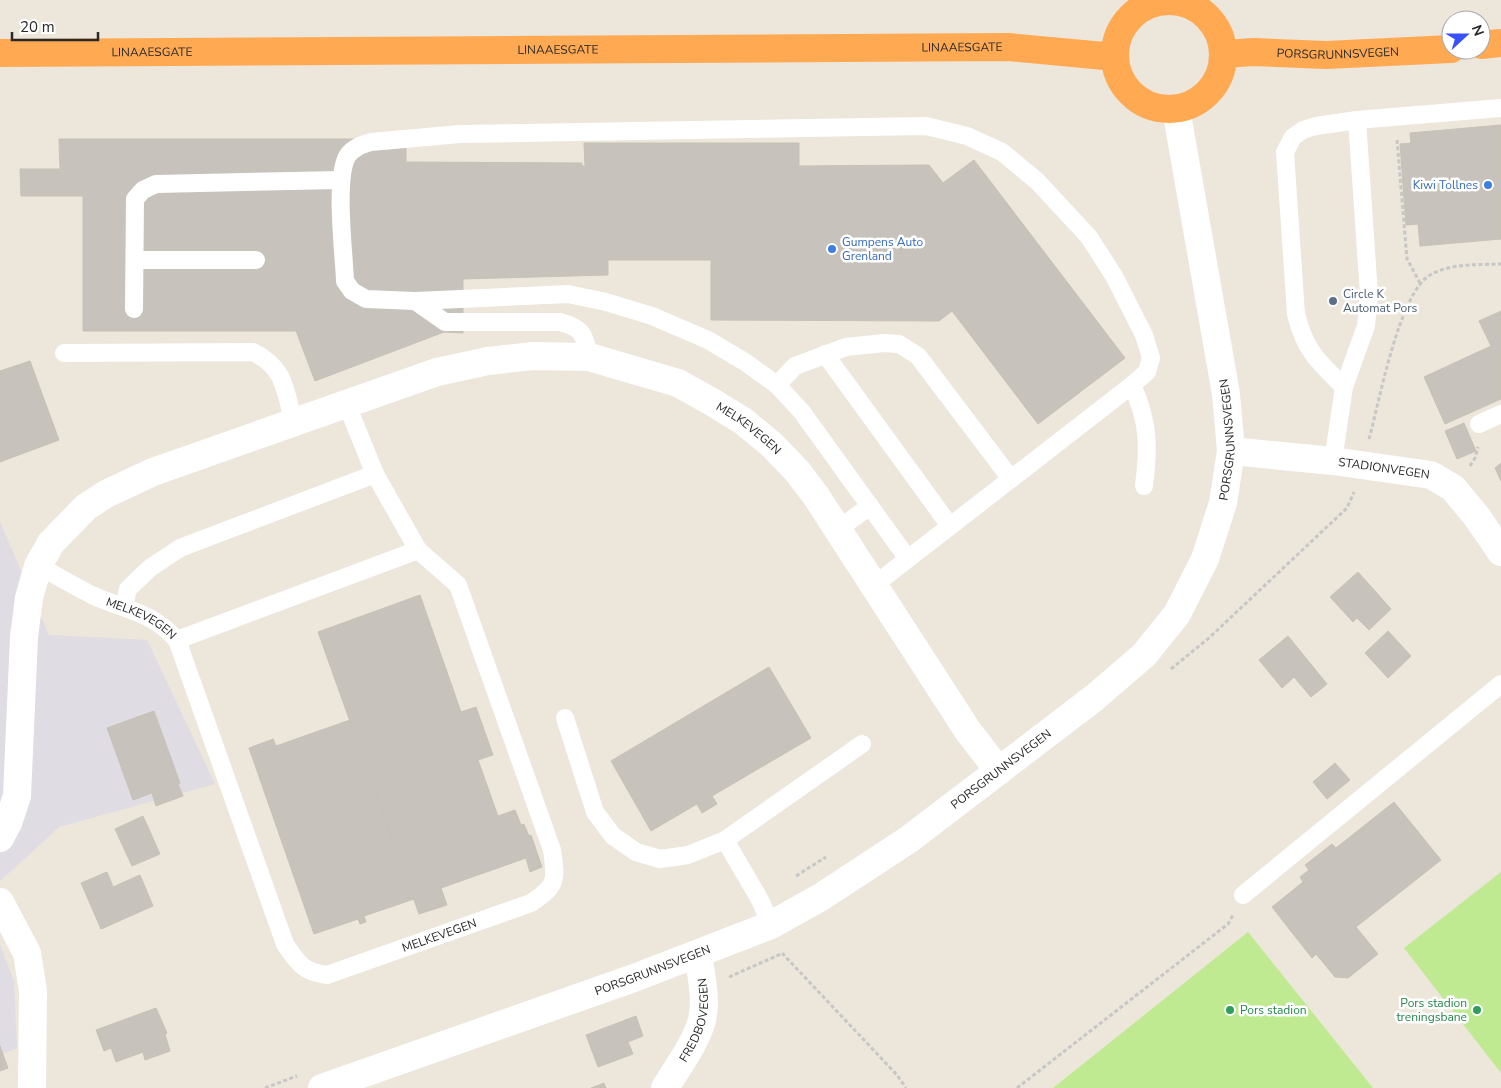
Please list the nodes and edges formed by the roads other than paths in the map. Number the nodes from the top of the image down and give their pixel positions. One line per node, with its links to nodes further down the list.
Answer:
1 (1441, 49): 3 (highway, PORSGRUNNSVEGEN)
2 (0, 53): 4 (highway, LINAAESGATE)
3 (1224, 54): 4 (highway); 6 (highway)
4 (1115, 57): 6 (highway)
5 (1501, 108): 7 (lane)
6 (1176, 109): 23 (street, PORSGRUNNSVEGEN)
7 (1357, 120): 18 (lane); 18 (lane)
8 (340, 180): 9 (lane); 11 (lane); 17 (lane)
9 (135, 260): 10 (lane); 12 (lane)
10 (256, 260)
11 (415, 301): 15 (lane); 16 (lane)
12 (134, 308)
13 (64, 353): 21 (lane)
14 (825, 354): 16 (lane); 26 (lane); 29 (lane)
15 (589, 357): 19 (street, MELKEVEGEN); 30 (street, MELKEVEGEN)
16 (777, 385): 28 (lane)
17 (1132, 385): 26 (lane); 27 (lane)
18 (1344, 387): 24 (lane)
19 (347, 405): 21 (street, MELKEVEGEN); 25 (lane, MELKEVEGEN)
20 (1501, 414): 22 (lane)
21 (294, 424): 34 (street, MELKEVEGEN)
22 (1479, 424)
23 (1231, 451): 24 (street, STADIONVEGEN); 41 (street, PORSGRUNNSVEGEN)
24 (1333, 461): 32 (street, STADIONVEGEN)
25 (376, 474): 31 (lane, MELKEVEGEN); 36 (lane)
26 (1011, 479): 29 (lane)
27 (1144, 486)
28 (870, 506): 30 (lane); 33 (lane)
29 (950, 526): 33 (lane)
30 (837, 530): 35 (street, MELKEVEGEN)
31 (418, 550): 37 (lane); 37 (lane, MELKEVEGEN)
32 (1501, 552)
33 (908, 558): 35 (lane)
34 (38, 566): 36 (lane, MELKEVEGEN); 42 (street, MELKEVEGEN)
35 (873, 586): 41 (street, MELKEVEGEN)
36 (124, 606): 37 (lane, MELKEVEGEN)
37 (177, 640)
38 (1501, 684): 44 (lane)
39 (565, 718): 43 (lane)
40 (862, 744): 43 (lane)
41 (999, 771): 46 (street, PORSGRUNNSVEGEN)
42 (0, 838)
43 (725, 840): 46 (lane)
44 (1243, 895)
45 (0, 902): 50 (street)
46 (771, 925): 47 (street, PORSGRUNNSVEGEN)
47 (698, 955): 48 (street, PORSGRUNNSVEGEN); 49 (street, FREDBOVEGEN)
48 (313, 1081)
49 (671, 1086)
50 (32, 1088)

